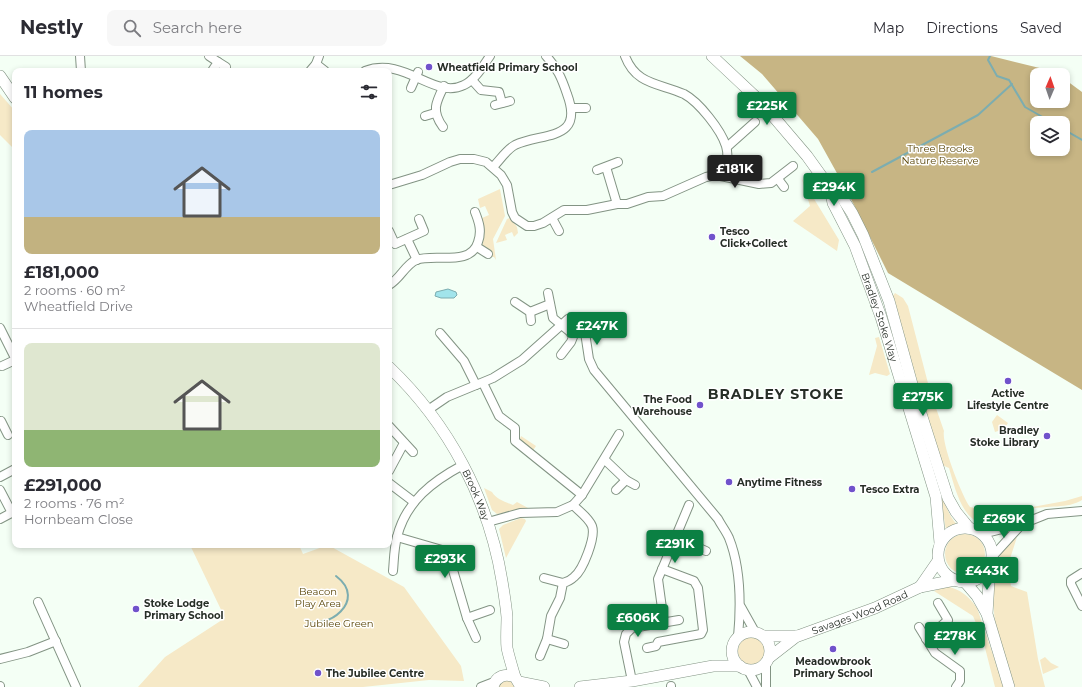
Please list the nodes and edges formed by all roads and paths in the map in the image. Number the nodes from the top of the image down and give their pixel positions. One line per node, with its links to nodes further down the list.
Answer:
1 (80, 56): 9 (street)
2 (209, 56): 7 (street)
3 (490, 56): 14 (street)
4 (546, 56): 21 (street)
5 (625, 56): 27 (street)
6 (712, 56): 37 (street, Bradley Stoke Way)
7 (218, 62): 8 (street); 10 (street)
8 (226, 67)
9 (81, 68)
10 (214, 68)
11 (369, 68): 12 (street)
12 (418, 72): 15 (street); 17 (street)
13 (0, 76): 18 (street)
14 (472, 80): 15 (street); 19 (street)
15 (444, 86): 23 (street)
16 (0, 88): 20 (street)
17 (411, 88)
18 (12, 94)
19 (502, 103)
20 (12, 104)
21 (572, 108): 22 (street); 30 (street)
22 (586, 108)
23 (435, 113): 24 (street); 26 (street)
24 (425, 116)
25 (755, 122): 27 (street)
26 (443, 126)
27 (727, 147): 33 (street)
28 (618, 162): 31 (street)
29 (793, 166): 34 (street)
30 (493, 167): 35 (street); 40 (street)
31 (606, 167): 32 (street); 38 (street)
32 (596, 170)
33 (726, 176): 34 (street); 38 (street)
34 (778, 179): 36 (street)
35 (392, 184)
36 (784, 187)
37 (830, 188): 88 (street, Bradley Stoke Way); 92 (street, Bradley Stoke Way)
38 (617, 204): 40 (street)
39 (475, 212): 45 (street)
40 (552, 218): 42 (street)
41 (419, 219): 44 (street)
42 (559, 231)
43 (392, 238): 44 (street)
44 (407, 239): 47 (street)
45 (476, 247): 46 (street); 47 (street)
46 (488, 254)
47 (417, 260): 48 (street)
48 (392, 283)
49 (548, 293): 51 (street)
50 (515, 302): 51 (street)
51 (550, 304): 53 (street)
52 (568, 319): 53 (street)
53 (560, 325): 58 (street); 62 (street)
54 (584, 326): 105 (street)
55 (0, 328): 57 (street)
56 (440, 332): 62 (street)
57 (12, 353)
58 (561, 355)
59 (12, 361): 60 (street)
60 (2, 366)
61 (392, 370): 63 (street, Brook Way)
62 (479, 384): 63 (street); 78 (street)
63 (428, 410): 70 (street, Brook Way)
64 (392, 429): 66 (street)
65 (620, 434): 68 (street)
66 (404, 443): 67 (street); 69 (street)
67 (413, 452)
68 (605, 460): 73 (street); 78 (street)
69 (392, 465)
70 (463, 465): 79 (street); 86 (street, Brook Way)
71 (12, 471): 72 (street)
72 (0, 477)
73 (626, 480): 75 (street); 77 (street)
74 (392, 485): 79 (street)
75 (635, 485)
76 (0, 490): 82 (street)
77 (616, 490)
78 (582, 495): 80 (street)
79 (414, 502): 90 (street)
80 (573, 505): 86 (street); 101 (street)
81 (689, 505): 91 (street)
82 (12, 510)
83 (1082, 511): 87 (street)
84 (12, 513): 85 (street)
85 (0, 519)
86 (488, 522): 121 (street, Brook Way)
87 (1022, 524): 89 (street); 95 (street)
88 (969, 528): 89 (street); 92 (street)
89 (982, 534): 95 (street)
90 (397, 537): 97 (street); 109 (street)
91 (676, 538): 93 (street); 96 (street)
92 (940, 543): 94 (street)
93 (706, 551)
94 (938, 561): 100 (street); 102 (street, Savages Wood Road)
95 (991, 561): 100 (street); 108 (street)
96 (662, 569): 111 (street); 122 (street)
97 (392, 571)
98 (1082, 573): 106 (street)
99 (544, 578): 101 (street)
100 (960, 581): 102 (street, Savages Wood Road); 108 (street)
101 (563, 583): 117 (street)
102 (920, 587): 114 (street, Savages Wood Road)
103 (38, 602): 119 (street)
104 (938, 603): 118 (street)
105 (741, 606): 113 (street); 115 (street)
106 (1082, 606)
107 (490, 610): 109 (street)
108 (987, 614): 139 (street)
109 (467, 618): 116 (street)
110 (679, 620): 111 (street)
111 (664, 623): 129 (street)
112 (919, 627): 118 (street)
113 (759, 634): 114 (street, Savages Wood Road); 115 (street); 126 (street)
114 (798, 636): 126 (street, Savages Wood Road)
115 (738, 637): 123 (street)
116 (476, 638)
117 (547, 639): 120 (street); 124 (street)
118 (926, 639): 138 (street)
119 (56, 641): 125 (street); 132 (street)
120 (564, 644)
121 (507, 647): 130 (street, Brook Way); 131 (street, Brook Way)
122 (648, 648)
123 (732, 654): 127 (street); 128 (street)
124 (540, 656)
125 (0, 659)
126 (768, 660): 128 (street); 137 (street)
127 (713, 666): 128 (street); 129 (street)
128 (744, 668): 136 (street)
129 (632, 681): 135 (street)
130 (496, 682): 131 (street); 133 (street)
131 (518, 682): 134 (street)
132 (76, 687)
133 (481, 687)
134 (544, 687)
135 (580, 687)
136 (757, 687)
137 (766, 687)
138 (956, 687)
139 (1009, 687)

